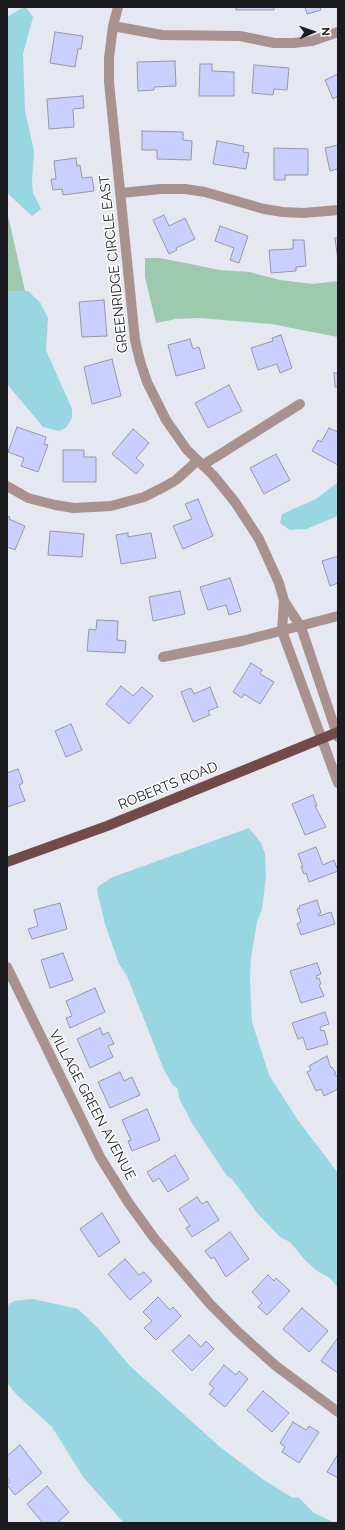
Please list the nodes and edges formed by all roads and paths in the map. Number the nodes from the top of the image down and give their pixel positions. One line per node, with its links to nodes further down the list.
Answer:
1 (118, 7): 2 (street, GREENRIDGE CIRCLE EAST)
2 (113, 26): 3 (street); 4 (street, GREENRIDGE CIRCLE EAST)
3 (338, 32)
4 (121, 193): 5 (street); 7 (street, GREENRIDGE CIRCLE EAST)
5 (338, 210)
6 (300, 404): 7 (street)
7 (200, 463): 8 (street); 9 (street, GREENRIDGE CIRCLE EAST)
8 (7, 486)
9 (284, 601): 11 (street, GREENRIDGE CIRCLE EAST); 12 (street, GREENRIDGE CIRCLE EAST)
10 (338, 616): 11 (street)
11 (301, 627): 12 (street); 14 (street, GREENRIDGE CIRCLE EAST)
12 (282, 631): 13 (street); 15 (street, GREENRIDGE CIRCLE EAST)
13 (163, 657)
14 (337, 734): 15 (main road, ROBERTS ROAD)
15 (320, 740): 16 (street, GREENRIDGE CIRCLE EAST); 17 (main road, ROBERTS ROAD)
16 (338, 783)
17 (7, 862)
18 (7, 967): 19 (street, VILLAGE GREEN AVENUE)
19 (338, 1412)

